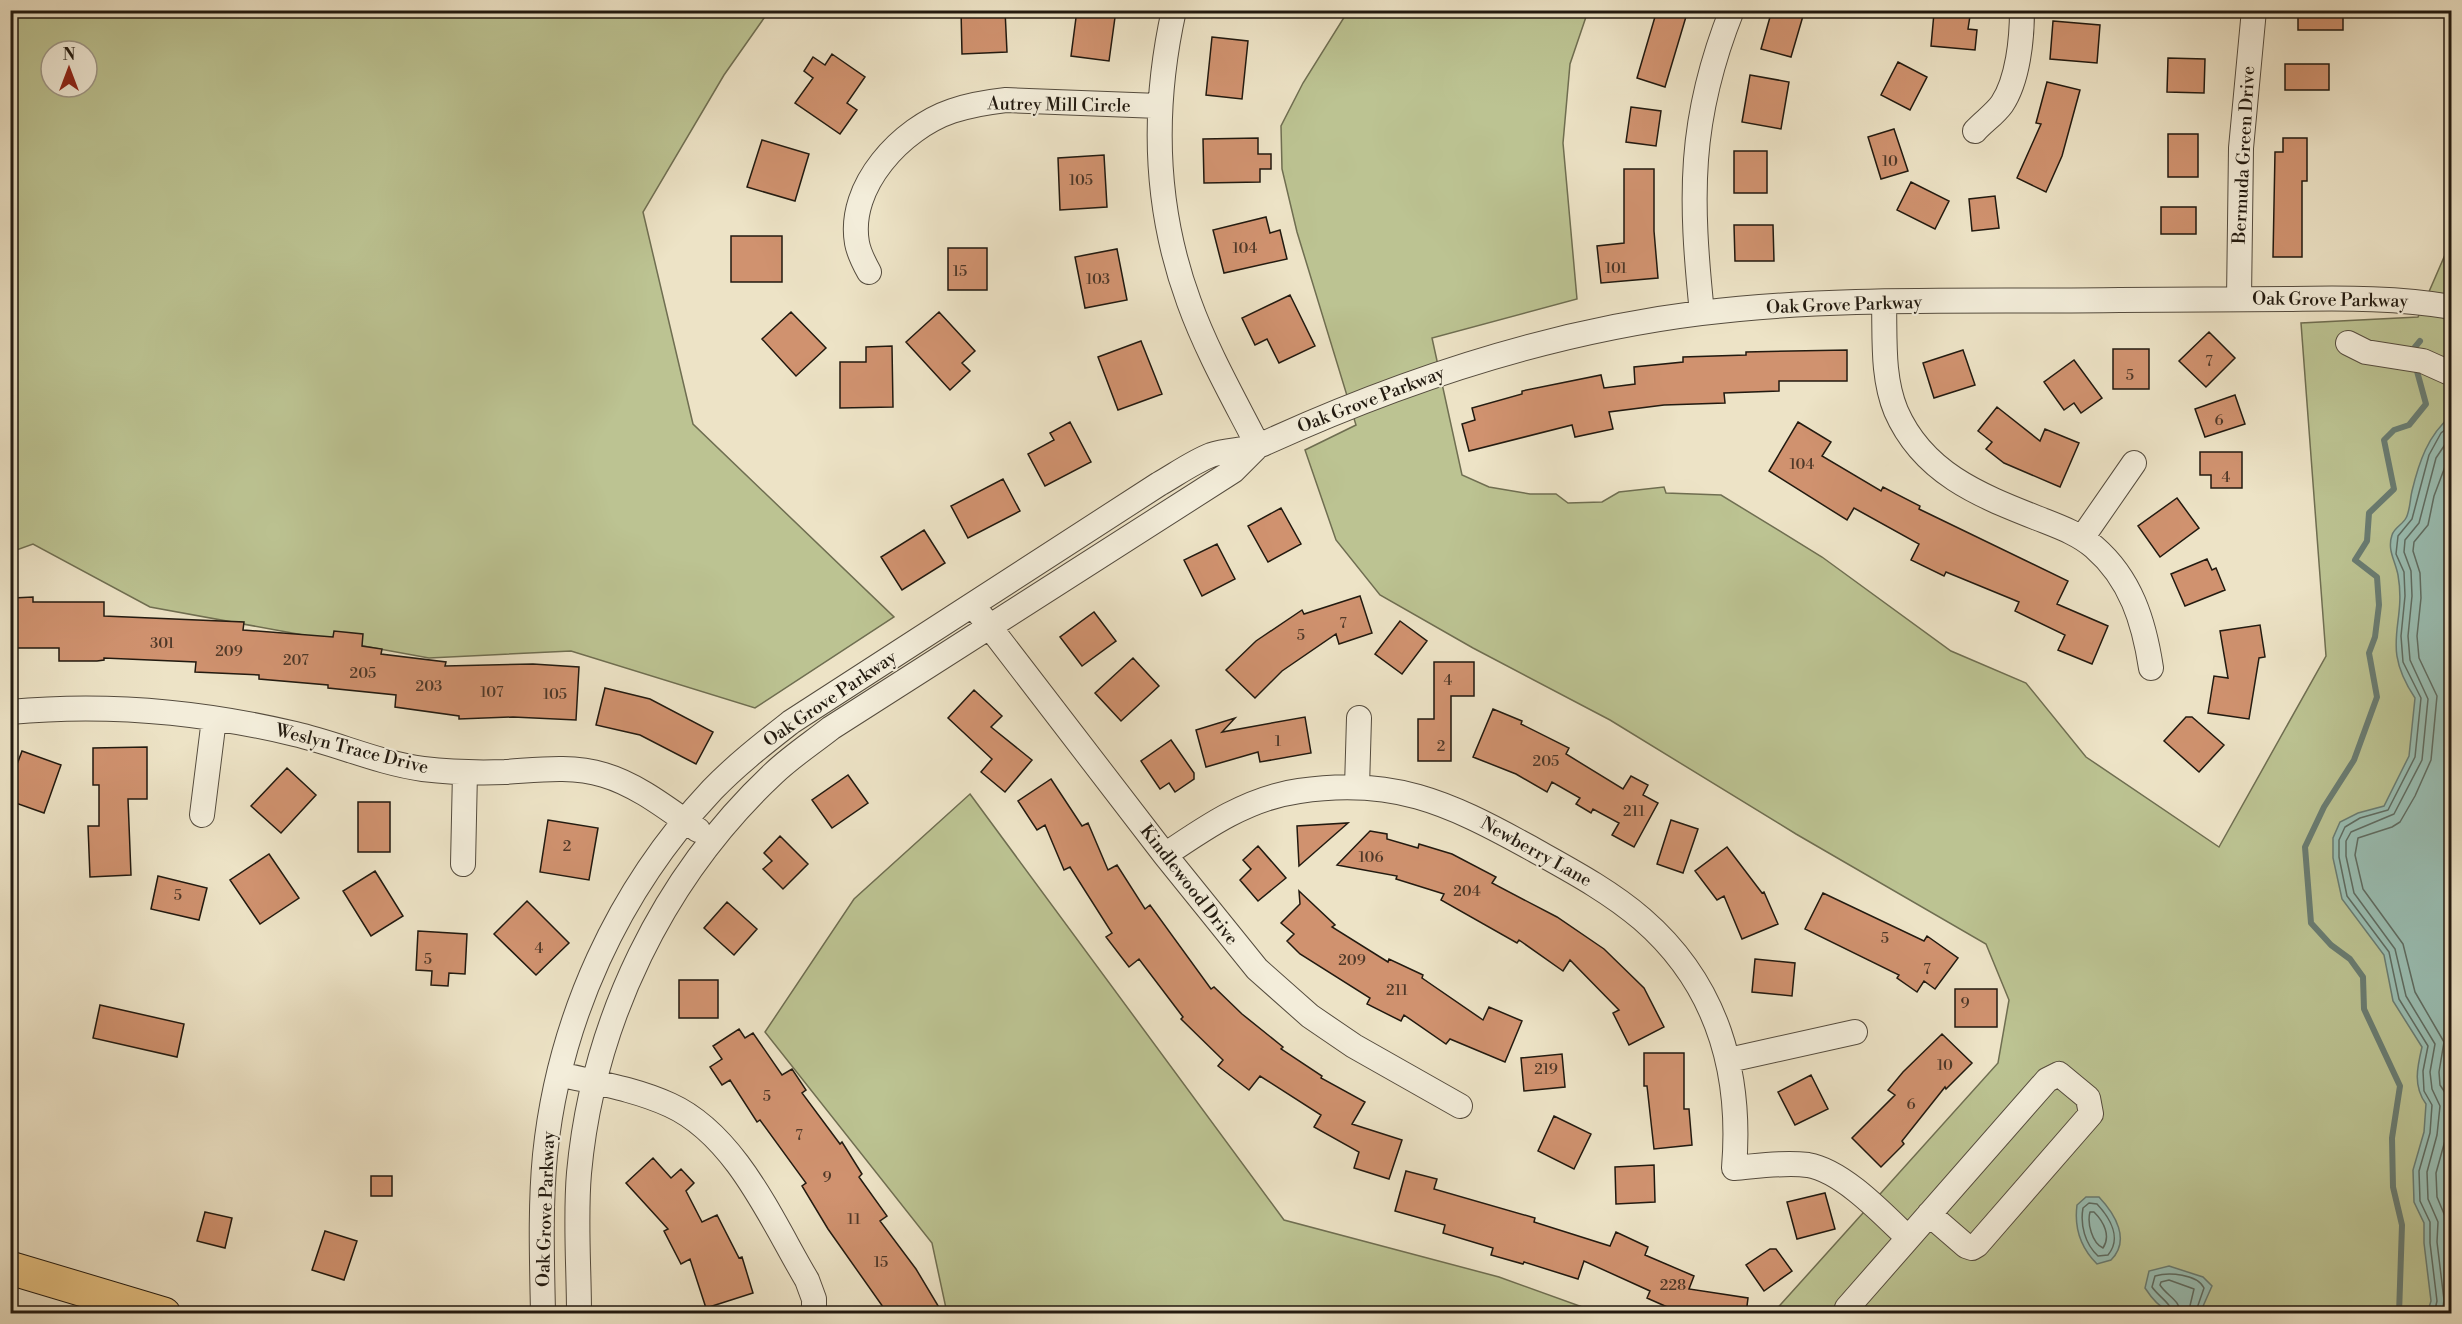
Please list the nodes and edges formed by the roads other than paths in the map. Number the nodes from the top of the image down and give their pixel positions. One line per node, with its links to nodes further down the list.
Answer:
1 (1174, 10): 5 (street)
2 (1732, 10): 11 (street)
3 (2022, 10): 6 (street)
4 (2254, 10): 8 (street, Bermuda Green Drive)
5 (1159, 106): 7 (street, Autrey Mill Circle); 14 (street)
6 (1975, 131)
7 (869, 273)
8 (2239, 299): 9 (street, Oak Grove Parkway); 10 (street, Oak Grove Parkway)
9 (1884, 303): 11 (street, Oak Grove Parkway); 16 (street)
10 (2451, 307)
11 (1701, 313): 14 (street, Oak Grove Parkway)
12 (2348, 343): 13 (street)
13 (2451, 374)
14 (1258, 446): 17 (street, Oak Grove Parkway); 18 (street, Oak Grove Parkway)
15 (2134, 463): 16 (street)
16 (2082, 538): 19 (street)
17 (973, 603): 18 (street, Kindlewood Drive); 26 (street, Oak Grove Parkway)
18 (988, 626): 27 (street, Oak Grove Parkway); 28 (street, Kindlewood Drive)
19 (2151, 668)
20 (10, 712): 22 (street, Weslyn Trace Drive)
21 (1359, 718): 24 (street)
22 (214, 719): 23 (street, Weslyn Trace Drive); 25 (street)
23 (465, 772): 26 (street, Weslyn Trace Drive); 29 (street)
24 (1357, 787): 28 (street, Newberry Lane); 31 (street, Newberry Lane)
25 (202, 815)
26 (685, 821): 27 (street, Weslyn Trace Drive); 32 (street, Oak Grove Parkway)
27 (712, 840): 33 (street, Oak Grove Parkway)
28 (1165, 855): 34 (street, Kindlewood Drive)
29 (464, 864)
30 (1855, 1032): 31 (street)
31 (1730, 1060): 36 (street, Newberry Lane)
32 (559, 1074): 33 (street); 39 (street, Oak Grove Parkway)
33 (596, 1083): 40 (street, Oak Grove Parkway); 41 (street)
34 (1460, 1106)
35 (1929, 1214): 35 (street); 36 (street)
36 (1908, 1238): 42 (street)
37 (10, 1268): 38 (highway)
38 (164, 1314)
39 (543, 1314)
40 (579, 1314)
41 (814, 1314)
42 (1845, 1314)

